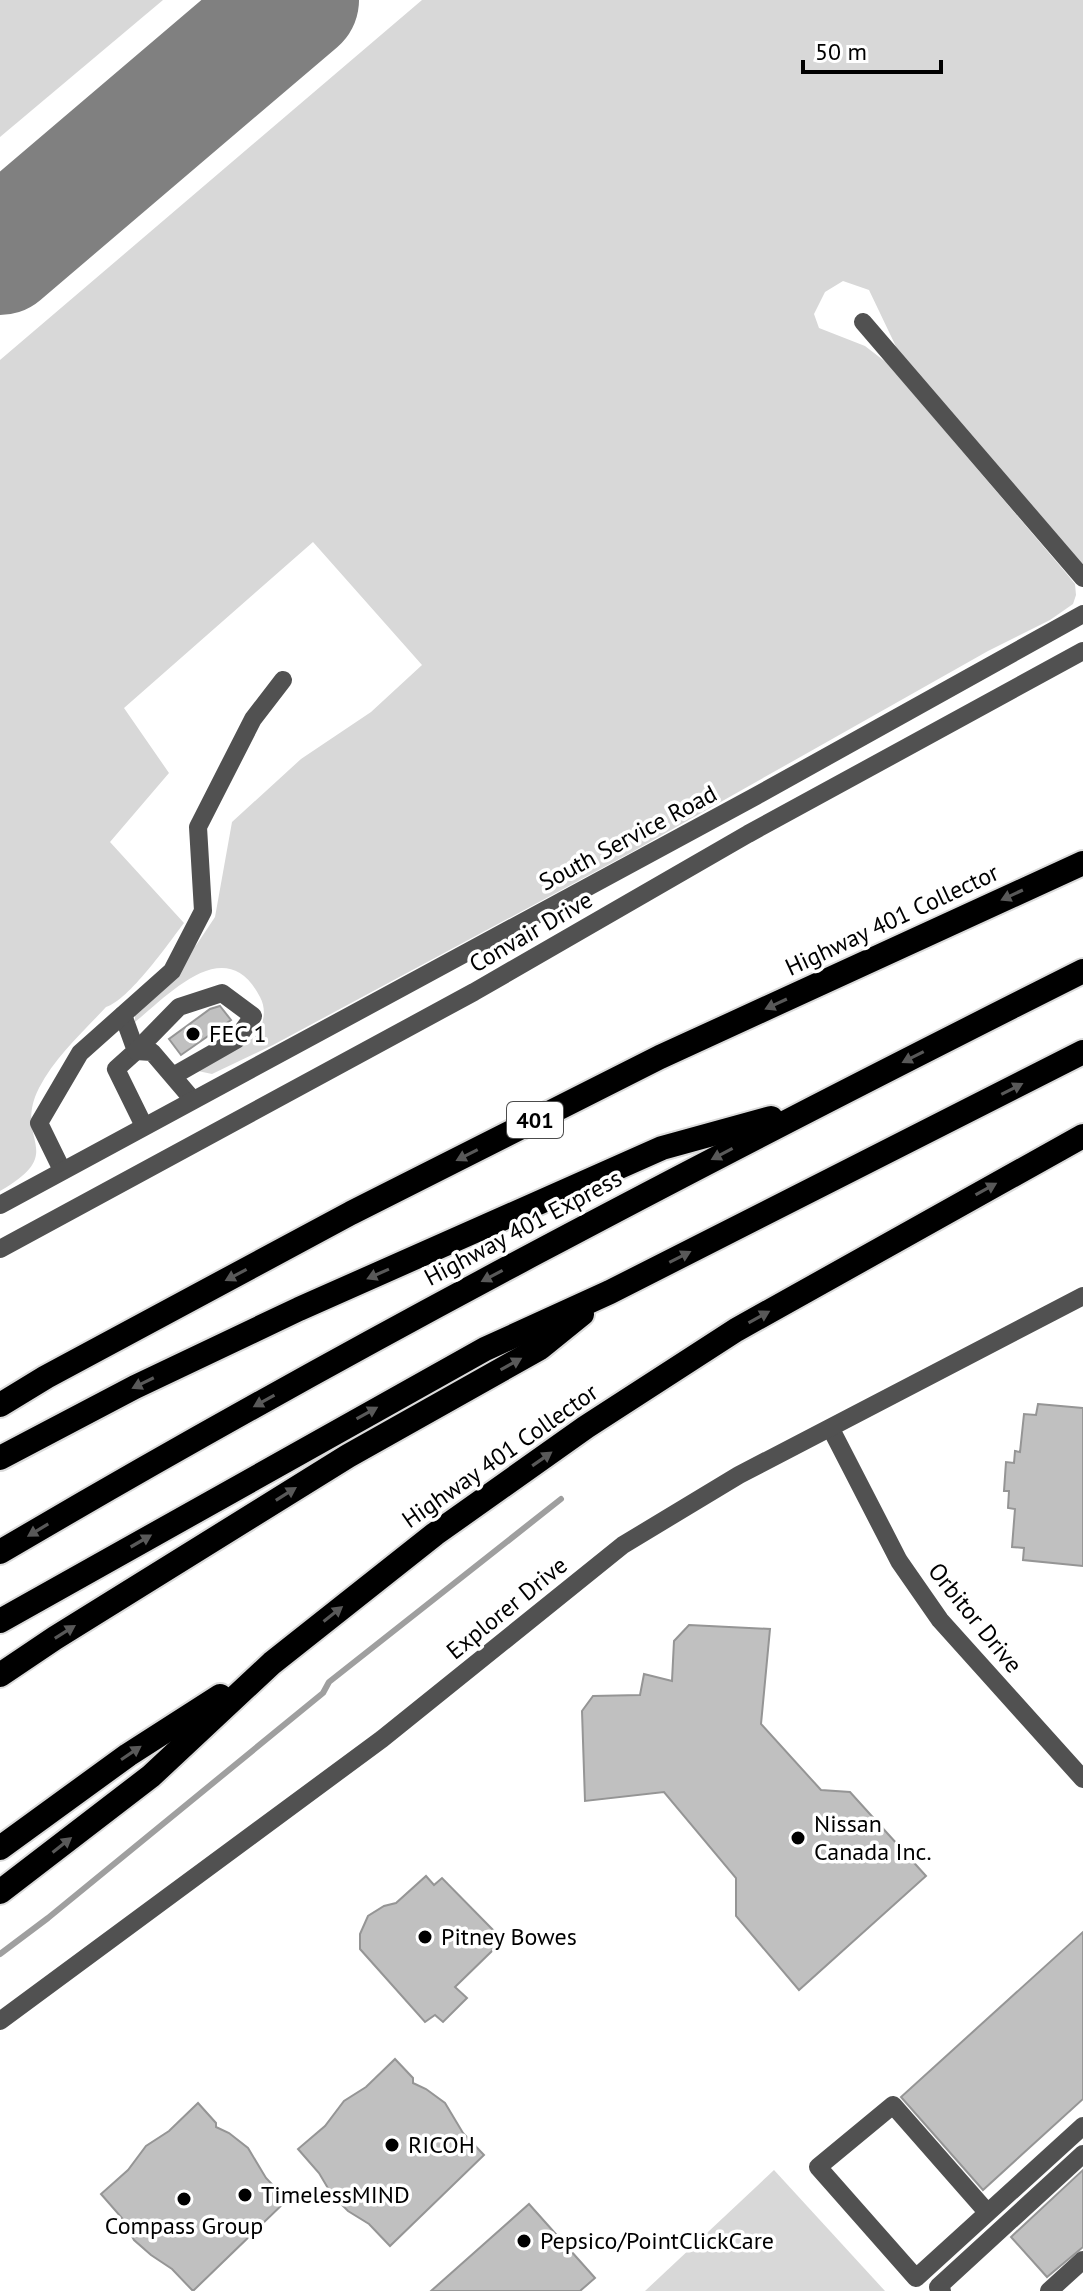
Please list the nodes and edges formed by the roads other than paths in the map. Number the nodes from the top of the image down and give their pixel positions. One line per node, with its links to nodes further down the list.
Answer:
1 (863, 322): 2 (street)
2 (1083, 578)
3 (1083, 614): 12 (street, South Service Road)
4 (1083, 651): 18 (street, Convair Drive)
5 (283, 680): 8 (street)
6 (1083, 863): 21 (highway, Highway 401 Collector / 401, one-way to 21)
7 (1083, 971): 13 (highway, Highway 401 Express, one-way to 13)
8 (123, 1015): 9 (street); 16 (street)
9 (136, 1051): 11 (street); 11 (street); 14 (street)
10 (1083, 1052): 19 (highway, one-way to 10)
11 (173, 1076): 12 (street)
12 (193, 1100): 14 (street, South Service Road)
13 (816, 1105): 23 (highway, one-way to 23); 24 (highway, Highway 401 Express, one-way to 24)
14 (144, 1126): 16 (street, South Service Road)
15 (1083, 1136): 26 (highway, Highway 401 Collector, one-way to 15)
16 (62, 1170): 17 (street, South Service Road)
17 (0, 1205)
18 (0, 1249)
19 (610, 1292): 25 (highway, one-way to 19); 27 (highway, one-way to 19)
20 (1083, 1296): 22 (street, Explorer Drive)
21 (0, 1405)
22 (831, 1429): 28 (street, Orbitor Drive); 31 (street, Explorer Drive)
23 (0, 1458)
24 (0, 1552)
25 (0, 1621)
26 (272, 1663): 29 (highway, one-way to 26); 30 (highway, Highway 401 Collector, one-way to 26)
27 (0, 1675)
28 (1083, 1779)
29 (0, 1848)
30 (0, 1892)
31 (0, 2021)
32 (1083, 2126): 34 (street)
33 (1083, 2154): 36 (street)
34 (987, 2212): 34 (street)
35 (1083, 2260): 37 (street)
36 (942, 2291)
37 (1049, 2291)

